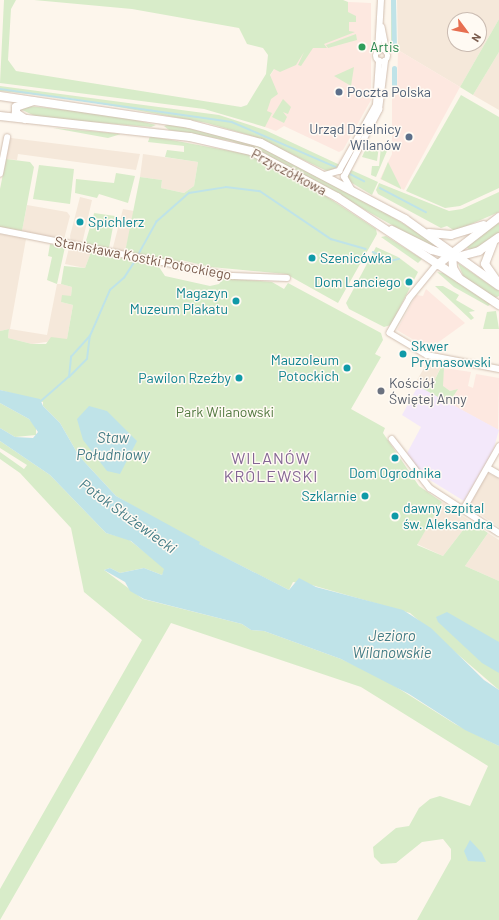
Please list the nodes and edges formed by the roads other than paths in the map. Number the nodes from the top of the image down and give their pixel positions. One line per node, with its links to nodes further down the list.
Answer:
1 (381, 0): 2 (street)
2 (381, 21): 3 (street); 4 (street)
3 (378, 52): 4 (street); 5 (street)
4 (387, 53): 5 (street)
5 (382, 61): 12 (street); 13 (street)
6 (0, 96): 7 (main road, Przyczółkowa)
7 (40, 100): 9 (main road); 12 (main road, Przyczółkowa)
8 (0, 116): 9 (main road, Przyczółkowa)
9 (27, 121): 16 (main road, Przyczółkowa)
10 (7, 138): 11 (street)
11 (0, 174)
12 (323, 174): 13 (main road, Przyczółkowa)
13 (355, 192): 18 (main road, Przyczółkowa)
14 (499, 217): 15 (main road)
15 (487, 224): 18 (main road); 20 (main road)
16 (384, 227): 20 (main road); 21 (main road, Przyczółkowa)
17 (0, 230): 22 (street, Stanisława Kostki Potockiego)
18 (426, 232): 20 (main road, Przyczółkowa)
19 (498, 238): 20 (main road); 24 (main road)
20 (453, 255): 21 (main road); 23 (main road); 25 (main road, Przyczółkowa)
21 (437, 265): 23 (main road, Przyczółkowa); 27 (street)
22 (287, 278)
23 (461, 280): 26 (main road, Przyczółkowa)
24 (499, 283)
25 (499, 286)
26 (499, 305)
27 (498, 369)
28 (392, 439): 32 (street)
29 (499, 447): 30 (street)
30 (488, 468): 31 (street); 32 (street)
31 (499, 474)
32 (463, 510): 33 (street)
33 (499, 533)

